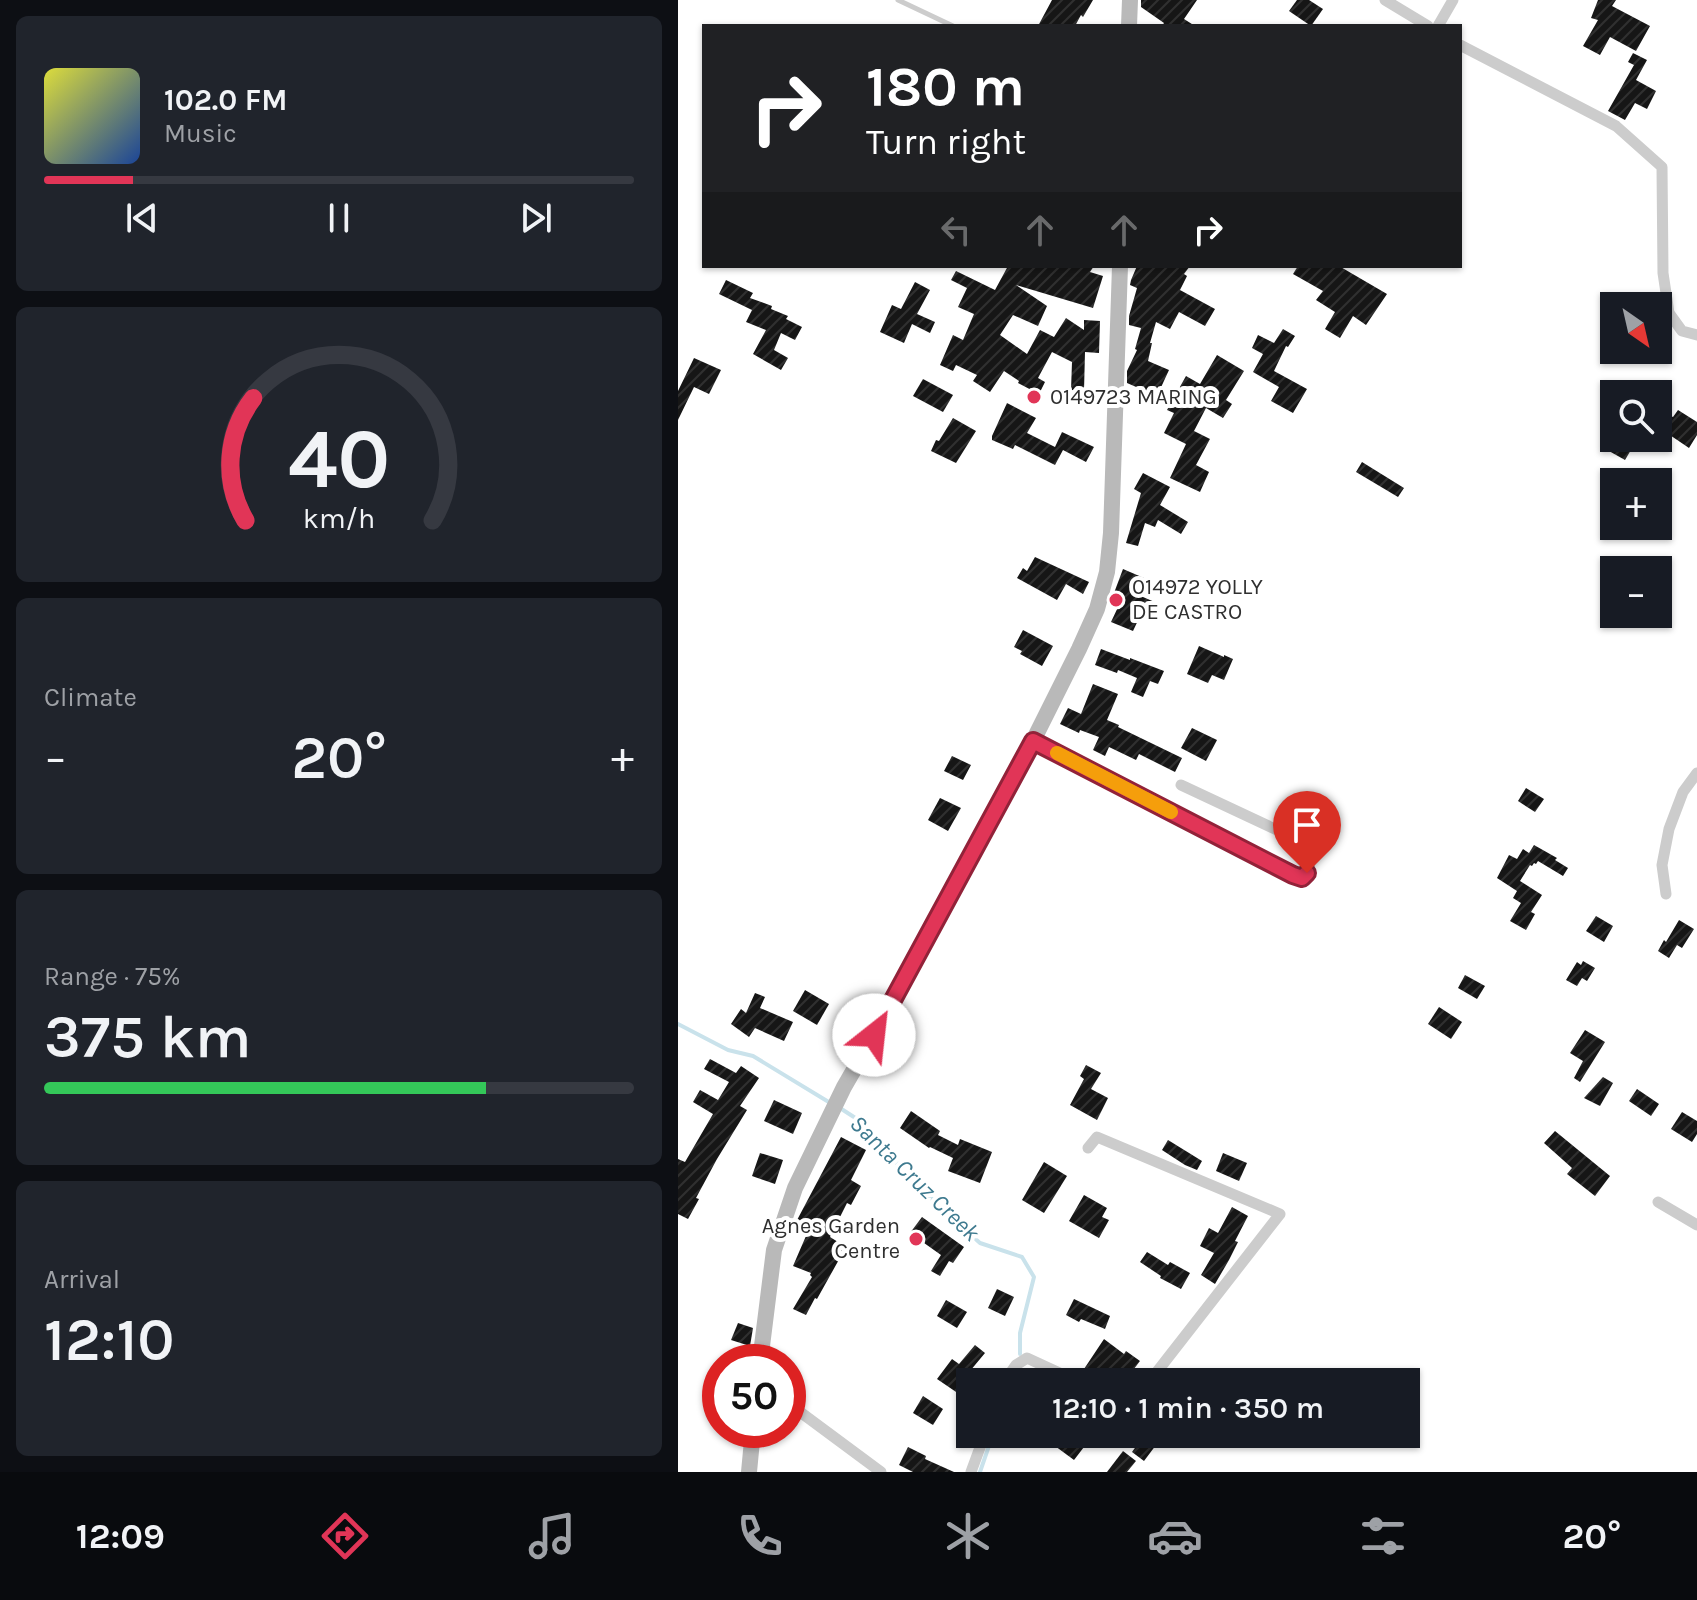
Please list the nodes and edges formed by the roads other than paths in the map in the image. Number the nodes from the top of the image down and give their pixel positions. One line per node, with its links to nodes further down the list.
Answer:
1 (898, 0): 5 (lane)
2 (1130, 0): 6 (main road)
3 (1385, 0): 7 (street)
4 (1453, 0): 8 (street)
5 (949, 24)
6 (1129, 24)
7 (1425, 24)
8 (1439, 24)
9 (1462, 46): 11 (street)
10 (1120, 268): 12 (main road)
11 (1697, 335)
12 (1033, 741): 14 (street); 19 (main road)
13 (1697, 773): 15 (street)
14 (1181, 785)
15 (1666, 894)
16 (1088, 1148): 22 (street)
17 (1658, 1202): 18 (street)
18 (1697, 1225)
19 (762, 1344)
20 (1014, 1368): 21 (street)
21 (1049, 1368)
22 (1160, 1368)
23 (806, 1416): 27 (street)
24 (751, 1448): 26 (main road)
25 (980, 1448): 28 (street)
26 (749, 1472)
27 (881, 1472)
28 (971, 1472)

